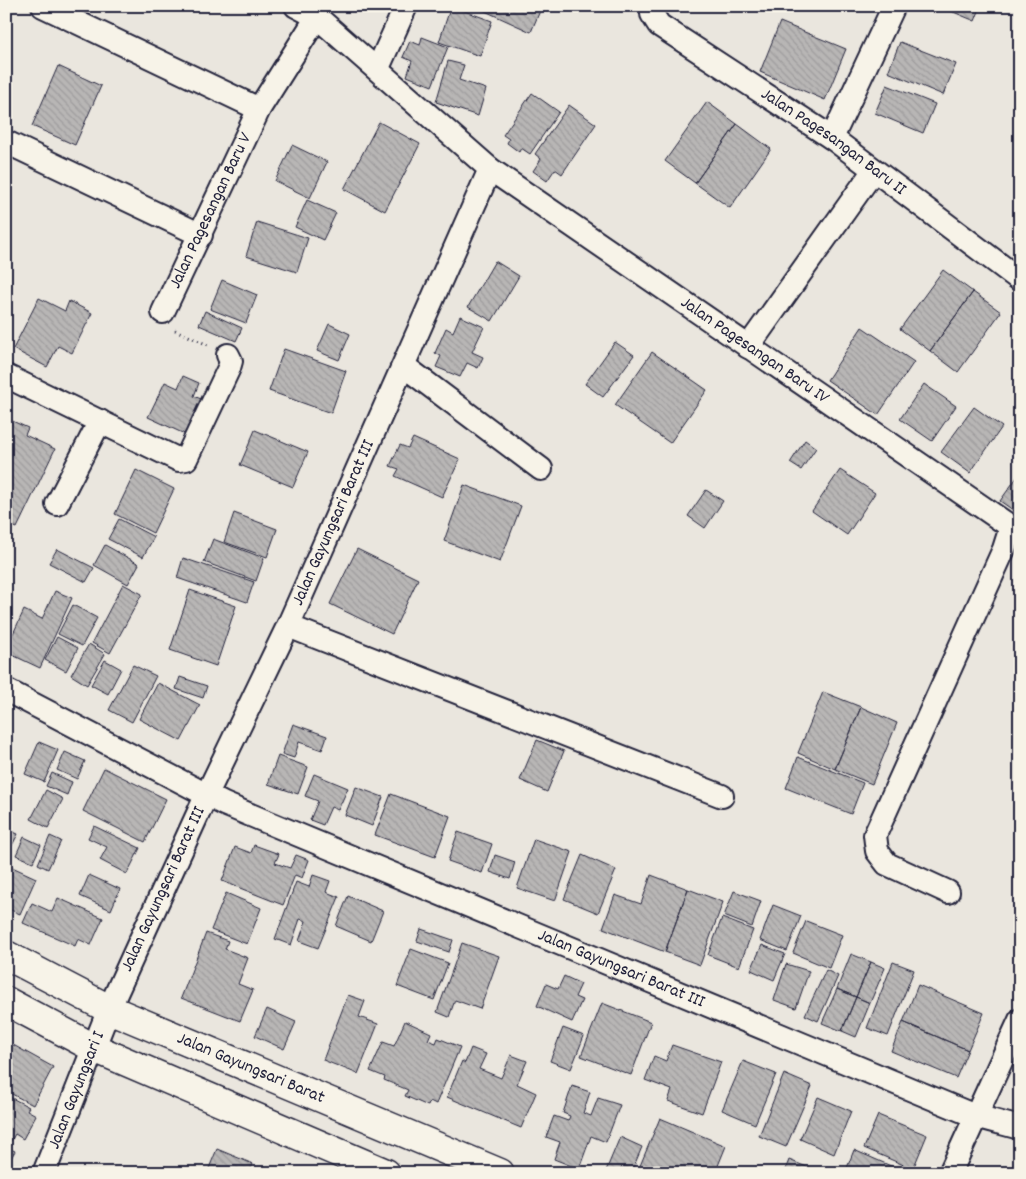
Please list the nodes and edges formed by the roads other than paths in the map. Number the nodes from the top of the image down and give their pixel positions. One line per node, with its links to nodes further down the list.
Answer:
1 (43, 6): 8 (street)
2 (296, 6): 6 (street)
3 (406, 6): 7 (street)
4 (652, 6): 9 (street, Jalan Pagesangan Baru II)
5 (894, 6): 9 (street)
6 (317, 17): 7 (street); 8 (street, Jalan Pagesangan Baru V)
7 (378, 68): 11 (street)
8 (259, 109): 13 (street, Jalan Pagesangan Baru V)
9 (832, 138): 12 (street, Jalan Pagesangan Baru II)
10 (6, 142): 13 (street)
11 (490, 169): 16 (street, Jalan Pagesangan Baru IV); 18 (street, Jalan Gayungsari Barat III)
12 (874, 170): 14 (street, Jalan Pagesangan Baru II); 16 (street)
13 (201, 235): 15 (street, Jalan Pagesangan Baru V)
14 (1020, 280)
15 (163, 312)
16 (748, 347): 23 (street, Jalan Pagesangan Baru IV)
17 (228, 355): 20 (street)
18 (404, 366): 21 (street); 24 (street, Jalan Gayungsari Barat III)
19 (6, 376): 20 (street)
20 (100, 421): 22 (street)
21 (541, 469)
22 (57, 504)
23 (1015, 530): 28 (street)
24 (288, 626): 26 (street); 27 (street, Jalan Gayungsari Barat III)
25 (6, 690): 27 (street)
26 (722, 796)
27 (215, 800): 31 (street, Jalan Gayungsari Barat III); 34 (street, Jalan Gayungsari Barat III)
28 (948, 892)
29 (6, 955): 31 (street, Jalan Gayungsari Barat)
30 (6, 1001): 33 (street)
31 (110, 1009): 33 (street, Jalan Gayungsari I); 38 (street, Jalan Gayungsari Barat)
32 (1020, 1020): 34 (street)
33 (94, 1048): 36 (street, Jalan Gayungsari I); 37 (street)
34 (975, 1116): 35 (street, Jalan Gayungsari Barat III); 39 (street)
35 (1020, 1128)
36 (44, 1173)
37 (386, 1173)
38 (500, 1173)
39 (950, 1173)

